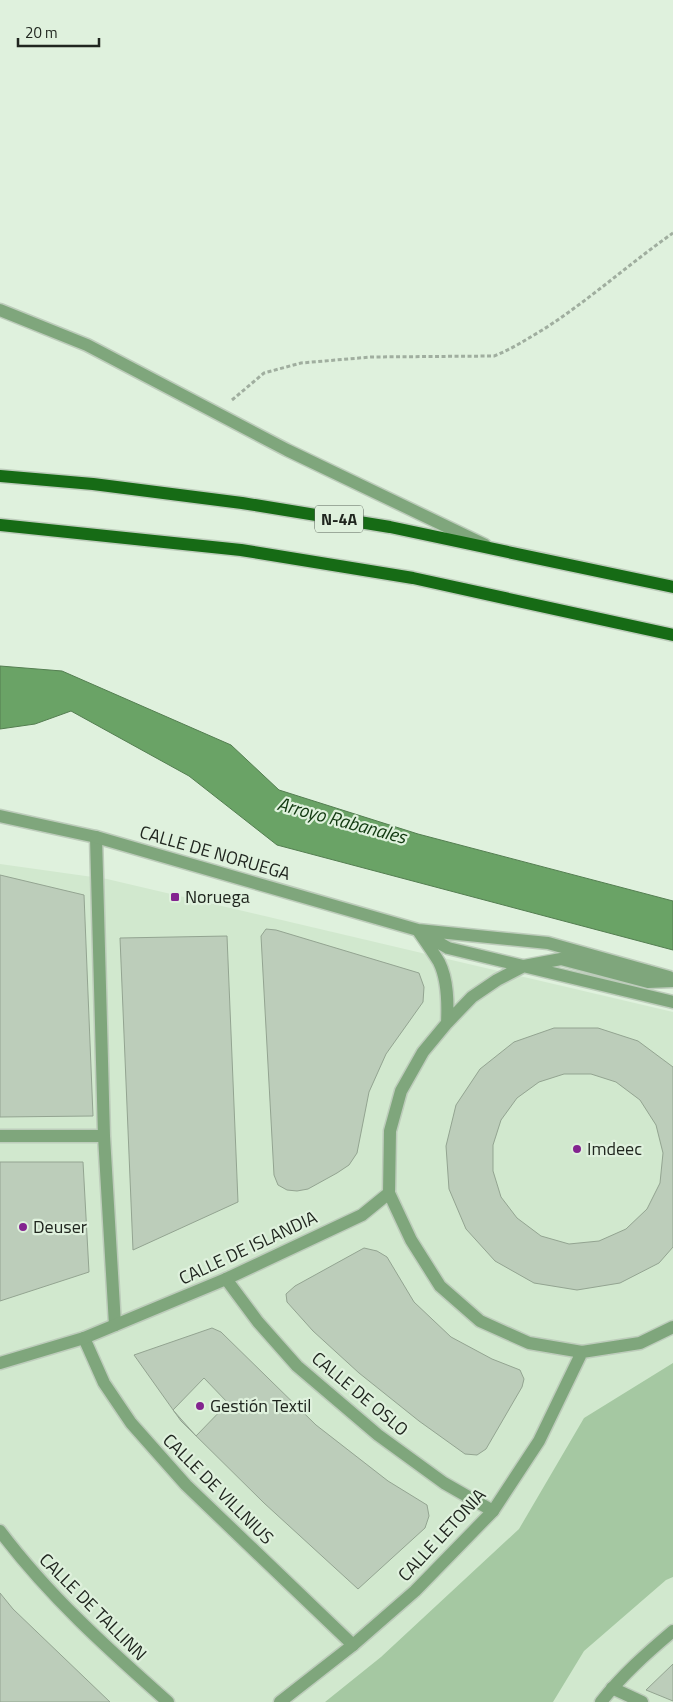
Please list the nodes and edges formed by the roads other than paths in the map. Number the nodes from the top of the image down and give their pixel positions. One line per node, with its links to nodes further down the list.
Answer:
1 (0, 310): 4 (street)
2 (0, 476): 4 (main road, N-4A)
3 (0, 525): 6 (main road)
4 (496, 550): 5 (main road, N-4A)
5 (673, 587)
6 (673, 635)
7 (0, 816): 8 (street, CALLE DE NORUEGA)
8 (96, 837): 9 (street, CALLE DE NORUEGA); 15 (street)
9 (418, 930): 10 (street, CALLE DE NORUEGA); 11 (street, CALLE DE NORUEGA); 13 (street)
10 (524, 966): 11 (street, CALLE DE NORUEGA); 12 (street, CALLE DE NORUEGA); 13 (street)
11 (673, 980)
12 (673, 1002)
13 (447, 1023): 16 (street)
14 (0, 1136): 15 (street)
15 (104, 1136): 18 (street)
16 (389, 1193): 17 (street, CALLE DE ISLANDIA); 21 (street)
17 (226, 1279): 18 (street, CALLE DE ISLANDIA); 23 (street, CALLE DE OSLO)
18 (115, 1325): 20 (street, CALLE DE ISLANDIA)
19 (673, 1327): 21 (street)
20 (84, 1338): 22 (street, CALLE DE ISLANDIA); 26 (street, CALLE DE VILLNIUS)
21 (582, 1352): 23 (street, CALLE LETONIA)
22 (0, 1363)
23 (493, 1511): 26 (street, CALLE LETONIA)
24 (0, 1531): 28 (street, CALLE DE TALLINN)
25 (673, 1631): 27 (street)
26 (353, 1646): 29 (street, CALLE LETONIA)
27 (612, 1688): 30 (street); 31 (street)
28 (168, 1702)
29 (280, 1702)
30 (601, 1702)
31 (642, 1702)

